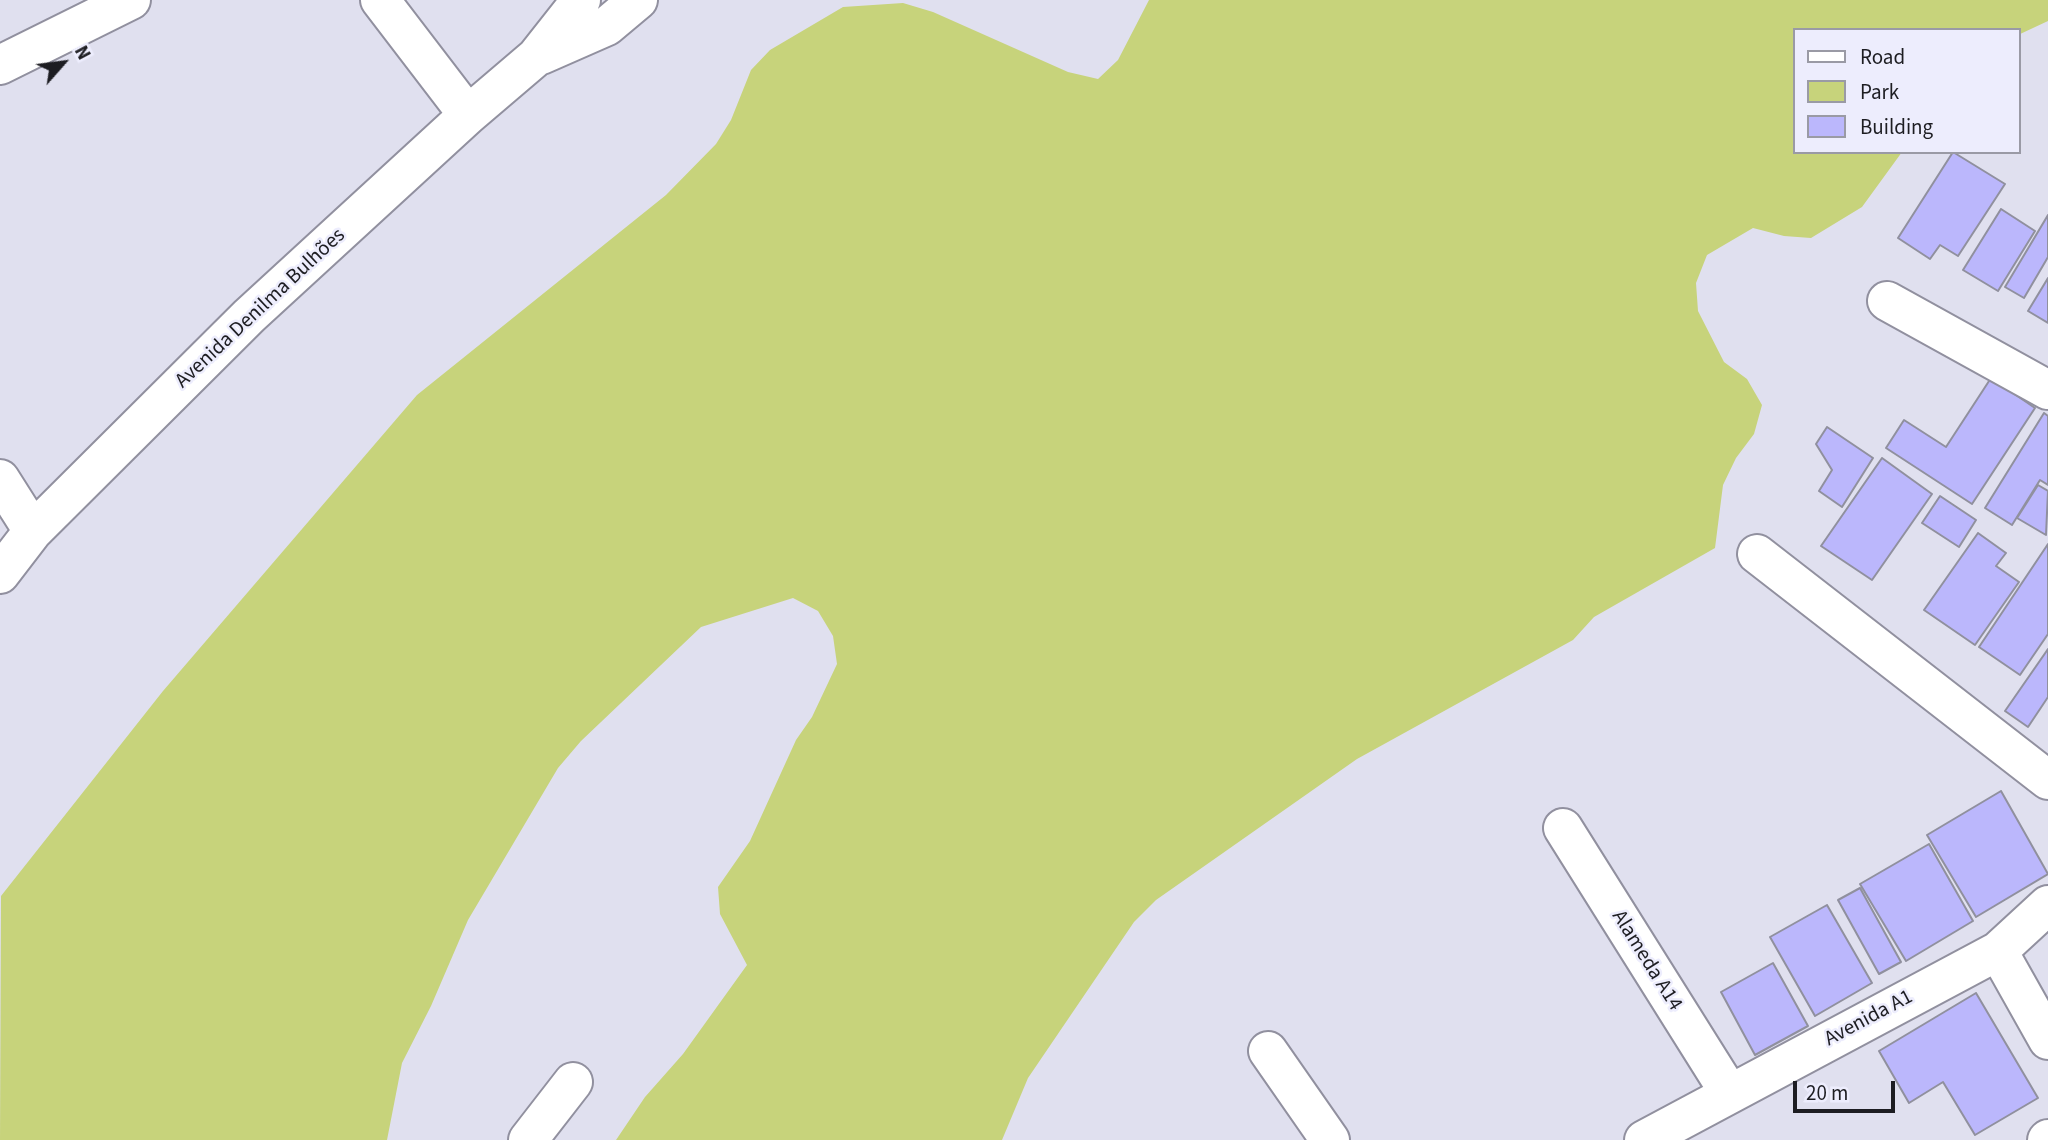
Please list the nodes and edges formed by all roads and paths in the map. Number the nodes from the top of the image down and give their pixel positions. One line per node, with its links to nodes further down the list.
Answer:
1 (131, 0): 5 (street)
2 (380, 0): 6 (street)
3 (638, 0): 4 (street, Avenida Denilma Bulhões)
4 (590, 9): 6 (street, Avenida Denilma Bulhões)
5 (0, 65)
6 (468, 115): 10 (street, Avenida Denilma Bulhões)
7 (1887, 300): 8 (street)
8 (2048, 390)
9 (0, 480): 10 (street)
10 (33, 531): 12 (street, Avenida Denilma Bulhões)
11 (1757, 554): 13 (street)
12 (0, 574)
13 (2048, 779)
14 (1563, 828): 20 (street, Alameda A14)
15 (2048, 905): 16 (street, Avenida A1)
16 (1998, 951): 17 (street); 20 (street, Avenida A1)
17 (2048, 1040)
18 (1268, 1051): 22 (street)
19 (573, 1082): 21 (street)
20 (1730, 1094): 23 (street, Avenida A1)
21 (528, 1140)
22 (1330, 1140)
23 (1644, 1140)

